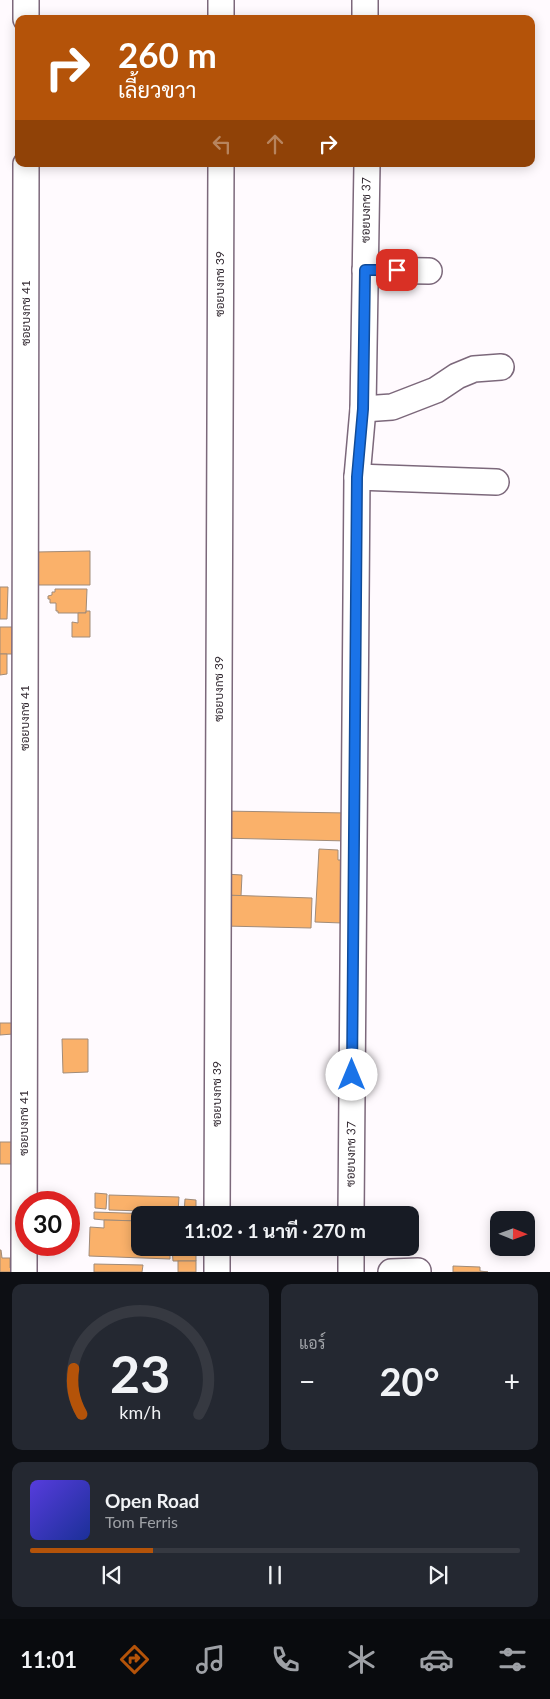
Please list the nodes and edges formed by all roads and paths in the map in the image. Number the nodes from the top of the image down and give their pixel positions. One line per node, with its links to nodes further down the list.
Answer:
1 (26, 0): 4 (street)
2 (221, 0): 5 (street)
3 (365, 0): 6 (street)
4 (26, 15)
5 (221, 15)
6 (366, 15)
7 (26, 167): 21 (street, ซอยบงกช 41)
8 (221, 167): 16 (street, ซอยบงกช 39)
9 (367, 167): 10 (street, ซอยบงกช 37)
10 (365, 270): 11 (street); 13 (street, ซอยบงกช 37)
11 (429, 271)
12 (501, 367): 13 (street)
13 (363, 409): 14 (street, ซอยบงกช 37)
14 (357, 477): 15 (street); 17 (street, ซอยบงกช 37)
15 (496, 482)
16 (217, 1206)
17 (351, 1206)
18 (217, 1256): 22 (street)
19 (351, 1256): 23 (street)
20 (418, 1271): 24 (street)
21 (24, 1272)
22 (217, 1272)
23 (351, 1272)
24 (391, 1272)

